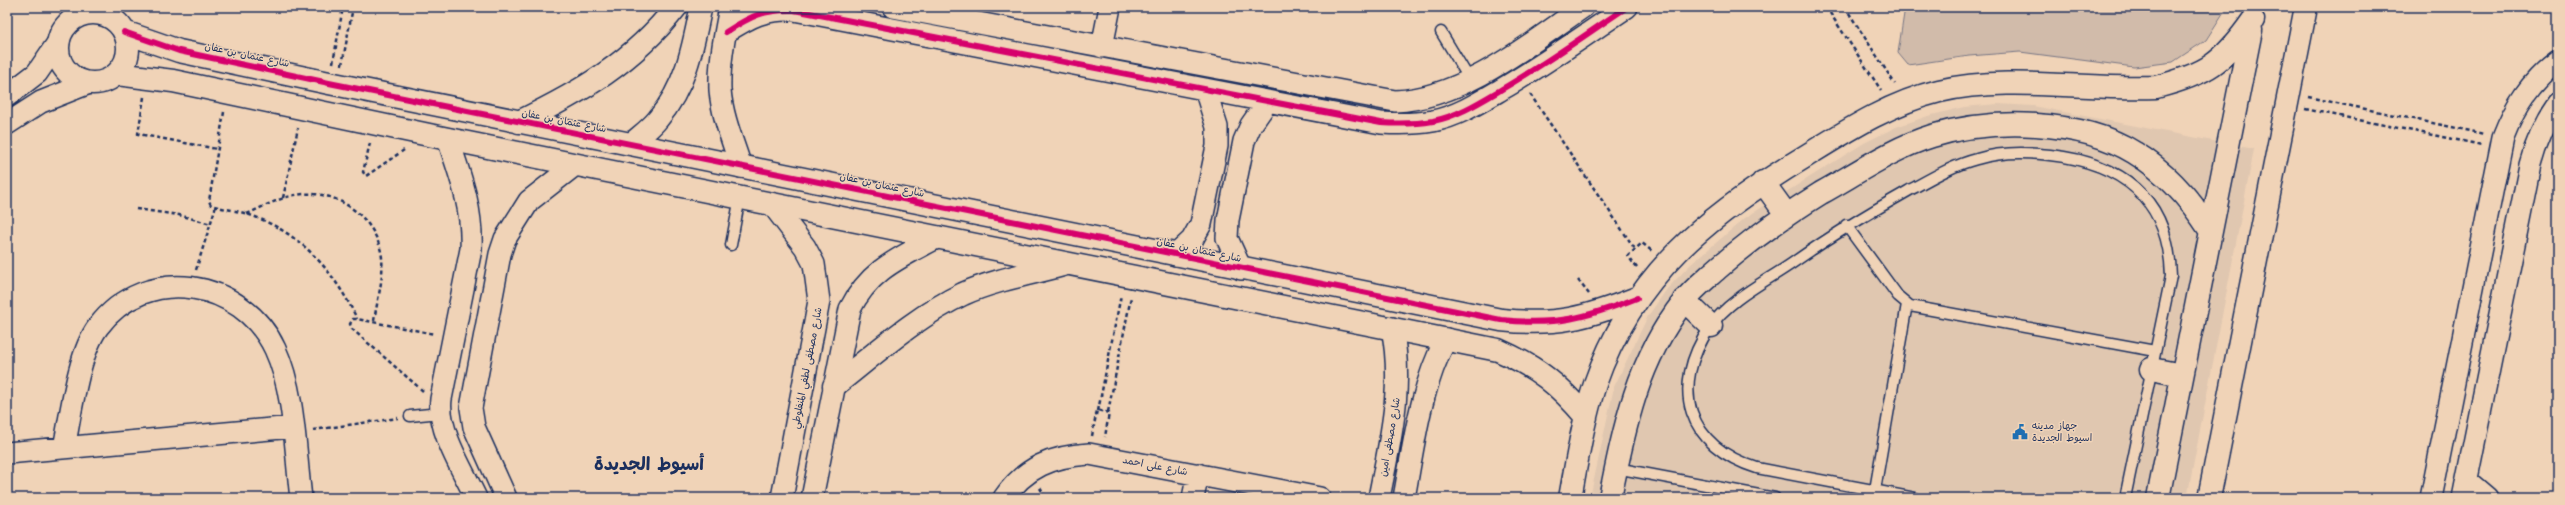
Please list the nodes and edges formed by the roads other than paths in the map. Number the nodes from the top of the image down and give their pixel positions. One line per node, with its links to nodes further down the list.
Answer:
1 (62, 7): 15 (street)
2 (676, 7): 27 (street)
3 (701, 7): 31 (street)
4 (730, 7): 13 (street)
5 (892, 7): 10 (street)
6 (1110, 7): 16 (street)
7 (1583, 7): 19 (street)
8 (1627, 7): 29 (street)
9 (2306, 7): 84 (street)
10 (947, 13): 16 (street)
11 (2254, 14): 34 (street); 41 (street)
12 (114, 20): 15 (street); 18 (street); 26 (street, شارع عثمان بن عفان)
13 (726, 32): 21 (street); 33 (street)
14 (1441, 32): 19 (lane)
15 (61, 35): 20 (street); 22 (street)
16 (1102, 47): 23 (street)
17 (2558, 61): 50 (street)
18 (117, 74): 20 (street); 30 (street)
19 (1470, 80): 23 (street)
20 (89, 83): 28 (street)
21 (1205, 89): 24 (street); 44 (street)
22 (7, 96)
23 (1409, 101): 29 (street)
24 (1268, 102): 29 (street); 46 (street)
25 (2558, 104): 52 (street)
26 (454, 108): 27 (street, شارع عثمان بن عفان); 30 (street)
27 (519, 122): 31 (street, شارع عثمان بن عفان)
28 (7, 124)
29 (1409, 124)
30 (448, 139): 32 (street); 58 (street)
31 (632, 144): 33 (street, شارع عثمان بن عفان)
32 (576, 164): 36 (street); 70 (street)
33 (741, 167): 35 (street, شارع عثمان بن عفان)
34 (1763, 182): 38 (street); 47 (street)
35 (833, 185): 39 (street); 44 (street, شارع عثمان بن عفان)
36 (740, 197): 37 (street); 43 (lane)
37 (772, 204): 39 (street); 71 (street, شارع مصطفى لطفي المنفلوطي)
38 (1786, 214): 41 (street); 48 (street)
39 (827, 215): 42 (street)
40 (1846, 225): 49 (lane); 51 (lane); 55 (lane)
41 (2210, 230): 56 (street)
42 (938, 237): 45 (street); 57 (street)
43 (731, 245)
44 (1176, 255): 46 (street, شارع عثمان بن عفان)
45 (1068, 264): 53 (street); 57 (street)
46 (1241, 269): 47 (street, شارع عثمان بن عفان)
47 (1637, 298): 60 (street)
48 (1684, 300): 51 (street); 64 (street)
49 (1907, 304): 55 (lane); 67 (lane)
50 (2467, 320): 52 (street); 85 (street)
51 (1711, 326): 67 (lane)
52 (2497, 326): 66 (street)
53 (1392, 328): 54 (street); 76 (street, شارع مصطفى امين)
54 (1446, 339): 60 (street); 77 (street)
55 (2153, 360): 56 (street); 82 (lane)
56 (2182, 375): 83 (street)
57 (834, 386): 72 (street)
58 (440, 410): 59 (lane); 69 (street)
59 (410, 416)
60 (1586, 417): 78 (street)
61 (293, 430): 62 (street); 62 (street); 68 (street)
62 (64, 448): 63 (street)
63 (7, 453)
64 (1616, 468): 79 (street); 80 (lane)
65 (1198, 474): 73 (street, شارع على احمد); 74 (street); 75 (street, شارع على احمد)
66 (2465, 489): 86 (street)
67 (1875, 490): 81 (lane)
68 (301, 498)
69 (476, 498)
70 (506, 498)
71 (782, 498)
72 (812, 498)
73 (1004, 498)
74 (1194, 498)
75 (1320, 498)
76 (1379, 498)
77 (1404, 498)
78 (1570, 498)
79 (1610, 498)
80 (1775, 498)
81 (1915, 498)
82 (2125, 498)
83 (2158, 498)
84 (2210, 498)
85 (2431, 498)
86 (2487, 498)

